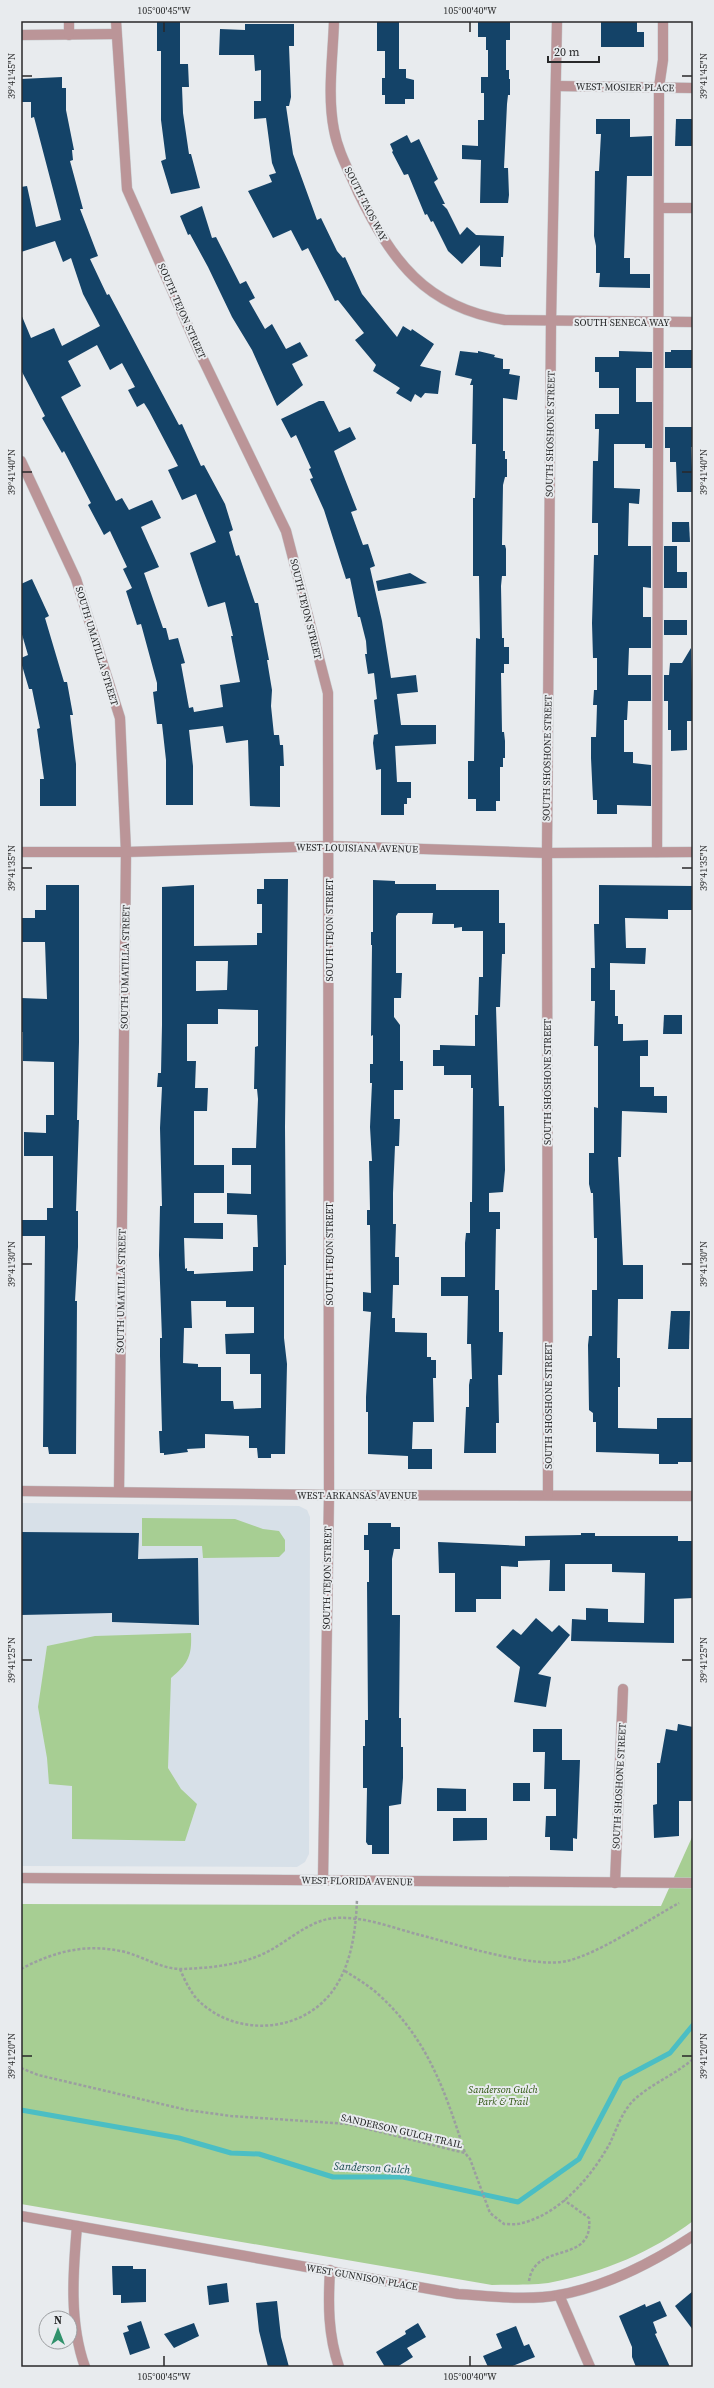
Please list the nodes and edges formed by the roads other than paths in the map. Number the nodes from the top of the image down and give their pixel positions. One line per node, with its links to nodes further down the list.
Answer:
1 (69, 21): 8 (street)
2 (116, 21): 6 (street, SOUTH TEJON STREET)
3 (334, 21): 14 (street, SOUTH TAOS WAY)
4 (557, 21): 9 (street, SOUTH SHOSHONE STREET)
5 (663, 21): 10 (street)
6 (116, 34): 8 (street); 18 (street, SOUTH TEJON STREET)
7 (21, 35): 8 (street)
8 (69, 35)
9 (556, 86): 10 (street, WEST MOSIER PLACE); 14 (street, SOUTH SHOSHONE STREET)
10 (659, 87): 11 (street, WEST MOSIER PLACE); 12 (street)
11 (693, 88)
12 (660, 208): 13 (street); 15 (street)
13 (693, 208)
14 (552, 322): 15 (street, SOUTH SENECA WAY); 23 (street, SOUTH SHOSHONE STREET)
15 (660, 322): 16 (street, SOUTH SENECA WAY); 21 (street)
16 (693, 322)
17 (21, 461): 20 (street, SOUTH UMATILLA STREET)
18 (329, 846): 20 (street, WEST LOUISIANA AVENUE); 23 (street, WEST LOUISIANA AVENUE); 26 (street, SOUTH TEJON STREET)
19 (21, 852): 20 (street, WEST LOUISIANA AVENUE)
20 (126, 852): 25 (street, SOUTH UMATILLA STREET)
21 (657, 852): 22 (street, WEST LOUISIANA AVENUE); 23 (street, WEST LOUISIANA AVENUE)
22 (693, 852)
23 (547, 853): 27 (street, SOUTH SHOSHONE STREET)
24 (21, 1490): 25 (street, WEST ARKANSAS AVENUE)
25 (119, 1492): 26 (street, WEST ARKANSAS AVENUE)
26 (329, 1495): 27 (street, WEST ARKANSAS AVENUE); 31 (street, SOUTH TEJON STREET)
27 (548, 1495): 28 (street, WEST ARKANSAS AVENUE)
28 (693, 1496)
29 (624, 1689): 32 (street, SOUTH SHOSHONE STREET)
30 (21, 1878): 31 (street, WEST FLORIDA AVENUE)
31 (323, 1880): 32 (street, WEST FLORIDA AVENUE)
32 (615, 1883): 33 (street, WEST FLORIDA AVENUE)
33 (693, 1883)
34 (21, 2216): 35 (street, WEST GUNNISON PLACE)
35 (77, 2226): 37 (street, WEST GUNNISON PLACE); 39 (street)
36 (693, 2236): 38 (street, WEST GUNNISON PLACE)
37 (330, 2270): 38 (street, WEST GUNNISON PLACE); 40 (street)
38 (559, 2295): 41 (street)
39 (85, 2367)
40 (339, 2367)
41 (590, 2367)

